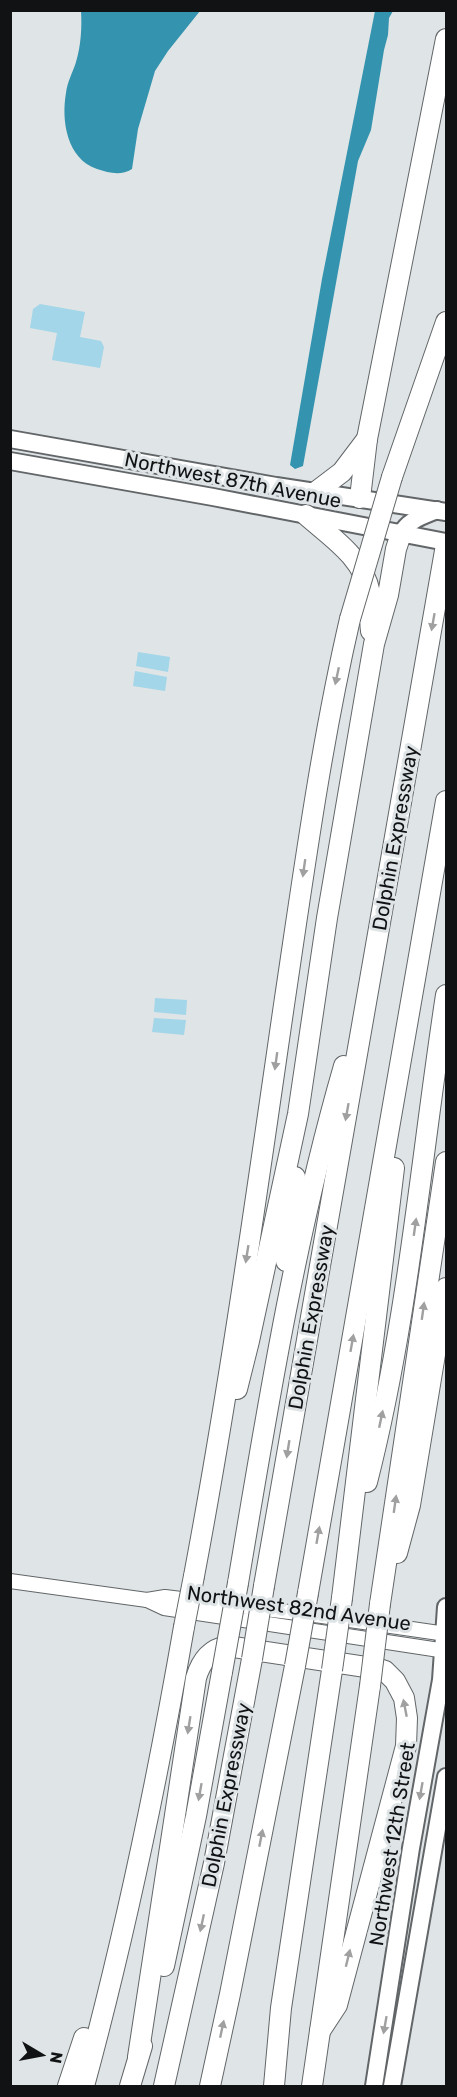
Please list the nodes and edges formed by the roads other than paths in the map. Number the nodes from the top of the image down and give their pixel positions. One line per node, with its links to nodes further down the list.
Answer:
1 (447, 39): 4 (highway)
2 (447, 322): 24 (highway, one-way to 24, bridge)
3 (10, 439): 6 (main road, Northwest 87th Avenue)
4 (367, 439): 6 (highway); 7 (highway)
5 (10, 461): 9 (main road, Northwest 87th Avenue)
6 (317, 491): 7 (main road, Northwest 87th Avenue)
7 (360, 498): 8 (main road, Northwest 87th Avenue); 10 (main road)
8 (442, 511): 11 (main road)
9 (306, 515): 10 (main road, Northwest 87th Avenue); 13 (highway)
10 (381, 530): 11 (main road, Northwest 87th Avenue)
11 (401, 534): 12 (main road, Northwest 87th Avenue); 13 (highway)
12 (445, 550): 15 (highway, Dolphin Expressway, one-way to 15)
13 (374, 644): 19 (highway)
14 (447, 801): 16 (highway)
15 (371, 971): 23 (highway); 38 (highway, Dolphin Expressway, one-way to 38, bridge)
16 (414, 987): 25 (highway); 39 (highway, one-way to 16, bridge)
17 (447, 995): 25 (highway, one-way to 17)
18 (447, 1076): 21 (highway)
19 (298, 1114): 23 (highway); 24 (highway)
20 (447, 1162): 21 (highway)
21 (435, 1228): 27 (highway, one-way to 21)
22 (447, 1288): 27 (highway)
23 (281, 1329): 34 (highway, one-way to 34, bridge)
24 (213, 1476): 31 (highway, bridge)
25 (347, 1558): 32 (highway, bridge)
26 (10, 1581): 29 (street, Northwest 82nd Avenue)
27 (380, 1604): 33 (highway, bridge)
28 (447, 1607): 29 (main road, Northwest 12th Street)
29 (445, 1642): 43 (main road, Northwest 12th Street, one-way to 43)
30 (447, 1778): 44 (main road, Northwest 12th Street)
31 (127, 1914): 35 (highway); 36 (highway)
32 (282, 2008): 40 (highway); 41 (highway)
33 (320, 2031): 34 (highway, one-way to 34); 42 (highway)
34 (138, 2057): 37 (highway)
35 (69, 2086)
36 (84, 2086)
37 (130, 2086)
38 (164, 2086)
39 (210, 2086)
40 (265, 2086)
41 (274, 2086)
42 (312, 2086)
43 (374, 2086)
44 (392, 2086)

